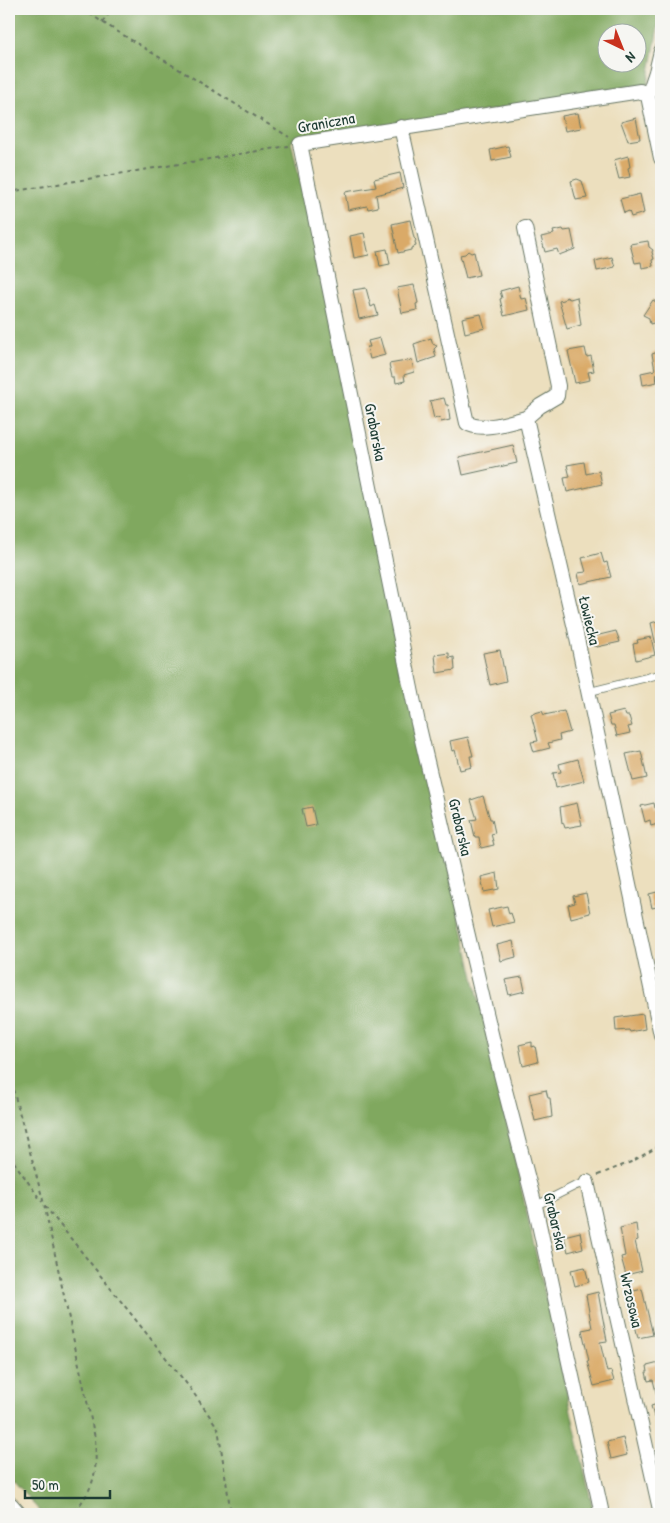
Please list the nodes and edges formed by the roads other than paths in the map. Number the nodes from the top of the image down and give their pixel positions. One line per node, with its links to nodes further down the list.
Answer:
1 (661, 51): 2 (street)
2 (648, 96): 3 (street, Graniczna); 5 (street)
3 (401, 127): 4 (street, Graniczna); 7 (street)
4 (300, 144): 12 (street, Grabarska)
5 (661, 158)
6 (525, 228): 7 (street)
7 (526, 418): 9 (street, Łowiecka)
8 (661, 674): 9 (lane)
9 (588, 692): 10 (street, Łowiecka)
10 (661, 1035)
11 (588, 1182): 12 (lane); 16 (street, Wrzosowa)
12 (535, 1206): 15 (street, Grabarska)
13 (9, 1506): 14 (main road)
14 (16, 1514)
15 (602, 1514)
16 (661, 1514)

